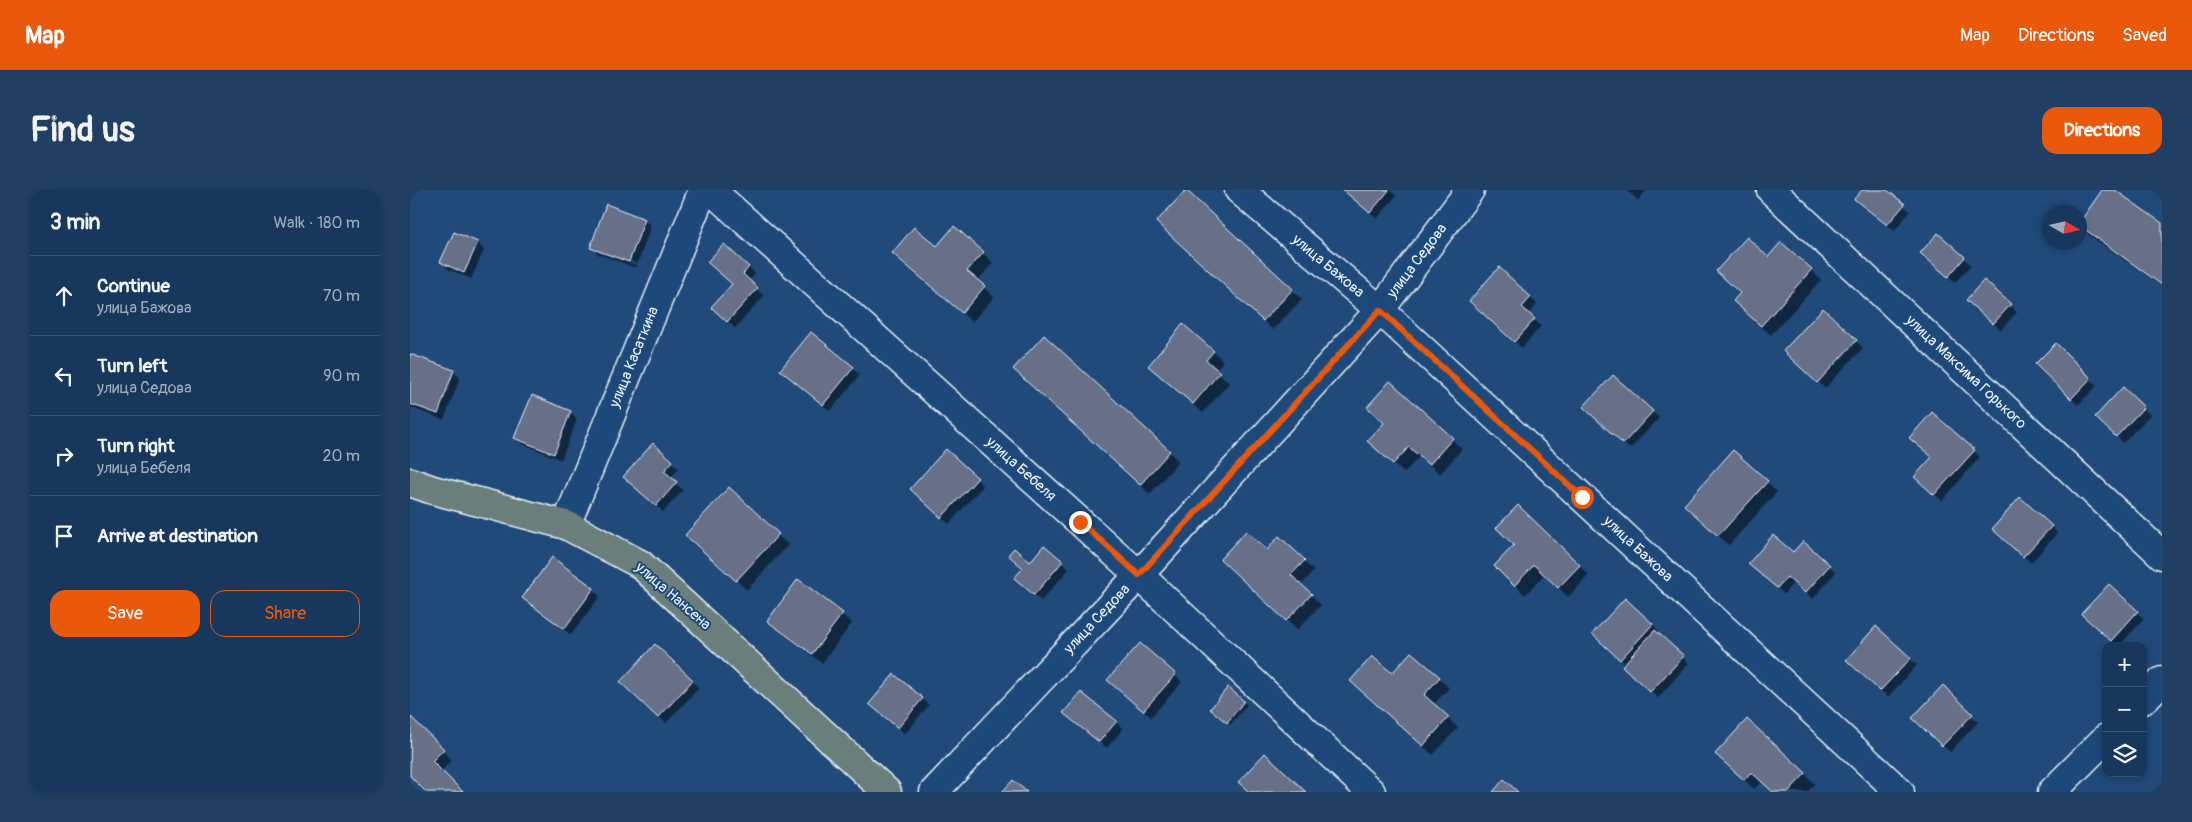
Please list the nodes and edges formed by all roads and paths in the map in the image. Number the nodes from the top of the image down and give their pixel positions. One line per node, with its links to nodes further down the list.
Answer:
1 (702, 190): 8 (street, улица Касаткина)
2 (711, 190): 10 (street, улица Бебеля)
3 (1239, 190): 6 (street, улица Бажова)
4 (1470, 190): 6 (street, улица Седова)
5 (1771, 190): 9 (street, улица Максима Горького)
6 (1380, 310): 10 (street, улица Седова); 17 (street, улица Бажова)
7 (410, 482): 8 (main road, улица Нансена)
8 (566, 525): 14 (main road, улица Нансена)
9 (2162, 555)
10 (1139, 575): 15 (street, улица Седова); 16 (street, улица Бебеля)
11 (2162, 681): 12 (street)
12 (2147, 696)
13 (2102, 742): 18 (street)
14 (888, 792)
15 (934, 792)
16 (1371, 792)
17 (1900, 792)
18 (2052, 792)

